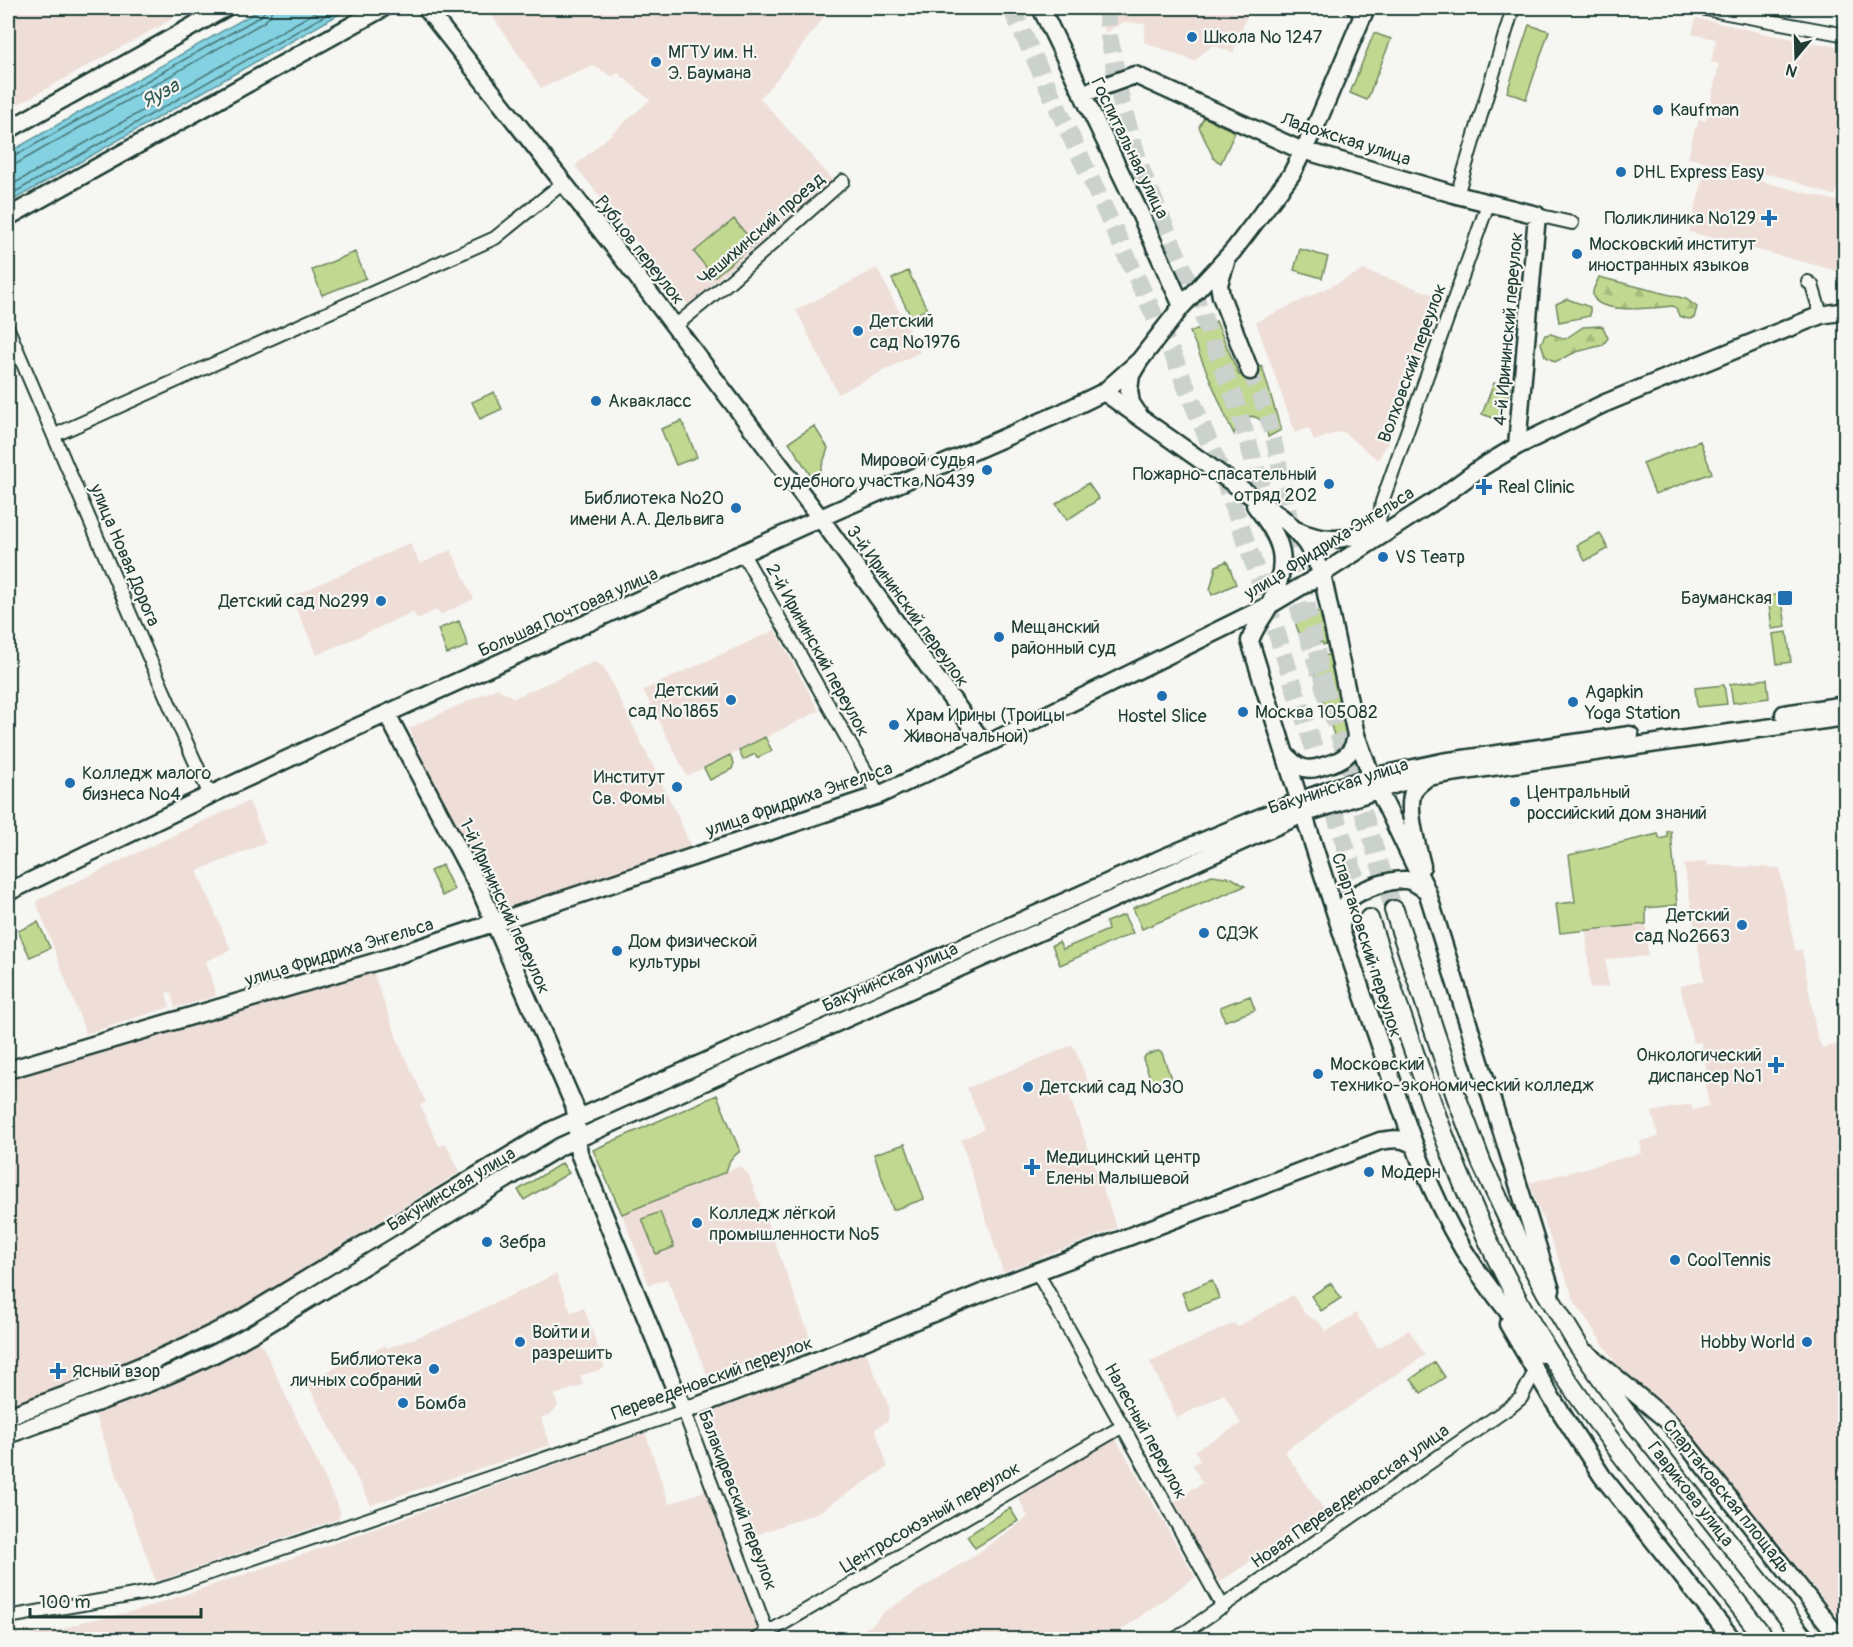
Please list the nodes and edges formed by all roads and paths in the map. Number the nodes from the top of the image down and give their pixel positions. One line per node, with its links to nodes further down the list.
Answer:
1 (225, 8): 10 (street)
2 (383, 8): 17 (street)
3 (1041, 8): 9 (street, Госпитальная улица)
4 (1513, 8): 14 (street)
5 (1700, 8): 8 (street)
6 (1360, 10): 11 (street)
7 (433, 12): 13 (street, Рубцов переулок)
8 (1845, 35)
9 (1082, 94): 11 (street, Ладожская улица); 20 (street, Госпитальная улица)
10 (8, 130)
11 (1305, 150): 14 (street, Ладожская улица); 19 (street)
12 (843, 181): 26 (street, Чешихинский проезд)
13 (563, 183): 26 (street, Рубцов переулок); 32 (street)
14 (1457, 195): 15 (street, Ладожская улица)
15 (1488, 204): 16 (street, Ладожская улица); 37 (street, Волховский переулок)
16 (1537, 215): 18 (street, Ладожская улица); 33 (street, 4-й Ирининский переулок)
17 (8, 217)
18 (1572, 223)
19 (1233, 251): 21 (street); 29 (street)
20 (1164, 265): 21 (street); 23 (street, Госпитальная улица)
21 (1211, 276): 23 (street)
22 (1808, 282): 25 (street)
23 (1182, 306): 28 (street)
24 (1845, 311): 25 (street, улица Фридриха Энгельса)
25 (1821, 315): 33 (street, улица Фридриха Энгельса)
26 (675, 326): 35 (street, Рубцов переулок)
27 (8, 329): 32 (street, улица Новая Дорога)
28 (1140, 360): 30 (street, Большая Почтовая улица); 31 (street)
29 (1250, 371)
30 (1104, 392): 31 (street); 35 (street, Большая Почтовая улица)
31 (1141, 418): 34 (street)
32 (55, 435): 52 (street, улица Новая Дорога)
33 (1517, 446): 37 (street, улица Фридриха Энгельса)
34 (1245, 492): 36 (street); 40 (street)
35 (821, 519): 38 (street, Большая Почтовая улица); 48 (street, 3-й Ирининский переулок)
36 (1295, 529): 37 (street); 39 (street)
37 (1378, 532): 39 (street, улица Фридриха Энгельса)
38 (743, 554): 45 (street, Большая Почтовая улица); 53 (street, 2-й Ирининский переулок)
39 (1322, 574): 40 (street, улица Фридриха Энгельса); 41 (street)
40 (1276, 601): 41 (street); 42 (street, улица Фридриха Энгельса); 43 (street)
41 (1329, 607): 47 (street)
42 (1217, 630): 43 (street); 48 (street, улица Фридриха Энгельса)
43 (1250, 642): 49 (street, Спартаковский переулок)
44 (1845, 705): 51 (street, Бакунинская улица)
45 (387, 714): 52 (street, Большая Почтовая улица); 59 (street, 1-й Ирининский переулок)
46 (1845, 717): 50 (street, Бакунинская улица)
47 (1356, 735): 49 (street); 51 (street)
48 (984, 745): 53 (street, улица Фридриха Энгельса)
49 (1284, 753): 54 (street, Спартаковский переулок)
50 (1428, 777): 51 (street, Бакунинская улица); 55 (street)
51 (1375, 783): 54 (street, Бакунинская улица); 55 (street)
52 (210, 795): 56 (street, Большая Почтовая улица)
53 (879, 795): 59 (street, улица Фридриха Энгельса)
54 (1301, 808): 60 (street, Спартаковский переулок); 62 (street, Бакунинская улица); 63 (street, Бакунинская улица)
55 (1427, 891): 60 (street); 68 (street)
56 (8, 892)
57 (1394, 910): 68 (main road, Спартаковская площадь)
58 (1369, 919): 65 (main road)
59 (494, 923): 61 (street, улица Фридриха Энгельса); 62 (street, 1-й Ирининский переулок)
60 (1341, 928): 64 (street, Спартаковский переулок)
61 (8, 1070)
62 (578, 1119): 63 (street, Балакиревский переулок); 73 (street, Бакунинская улица)
63 (577, 1139): 72 (street, Балакиревский переулок); 76 (street, Бакунинская улица)
64 (1415, 1146): 66 (street, Спартаковский переулок); 67 (street, Переведеновский переулок)
65 (1487, 1237): 69 (street); 74 (main road, Гаврикова улица)
66 (1463, 1249): 69 (street, Спартаковский переулок); 71 (street)
67 (1037, 1272): 72 (street, Переведеновский переулок); 75 (street, Налесный переулок)
68 (1556, 1309): 70 (main road, Спартаковская площадь)
69 (1515, 1319): 71 (street); 74 (street, Спартаковский переулок)
70 (1578, 1346): 84 (main road, Гаврикова улица); 85 (street, Спартаковская площадь)
71 (1532, 1365): 77 (street, Новая Переведеновская улица); 82 (street)
72 (684, 1411): 78 (street, Переведеновский переулок); 79 (street, Балакиревский переулок)
73 (8, 1416)
74 (1599, 1425): 83 (main road, Гаврикова улица)
75 (1123, 1426): 77 (street, Налесный переулок); 79 (street, Центросоюзный переулок)
76 (8, 1435)
77 (1222, 1607): 81 (street, Новая Переведеновская улица)
78 (8, 1617)
79 (769, 1636): 80 (street, Центросоюзный переулок)
80 (755, 1640)
81 (1174, 1640)
82 (1733, 1640)
83 (1766, 1640)
84 (1806, 1640)
85 (1840, 1640)

